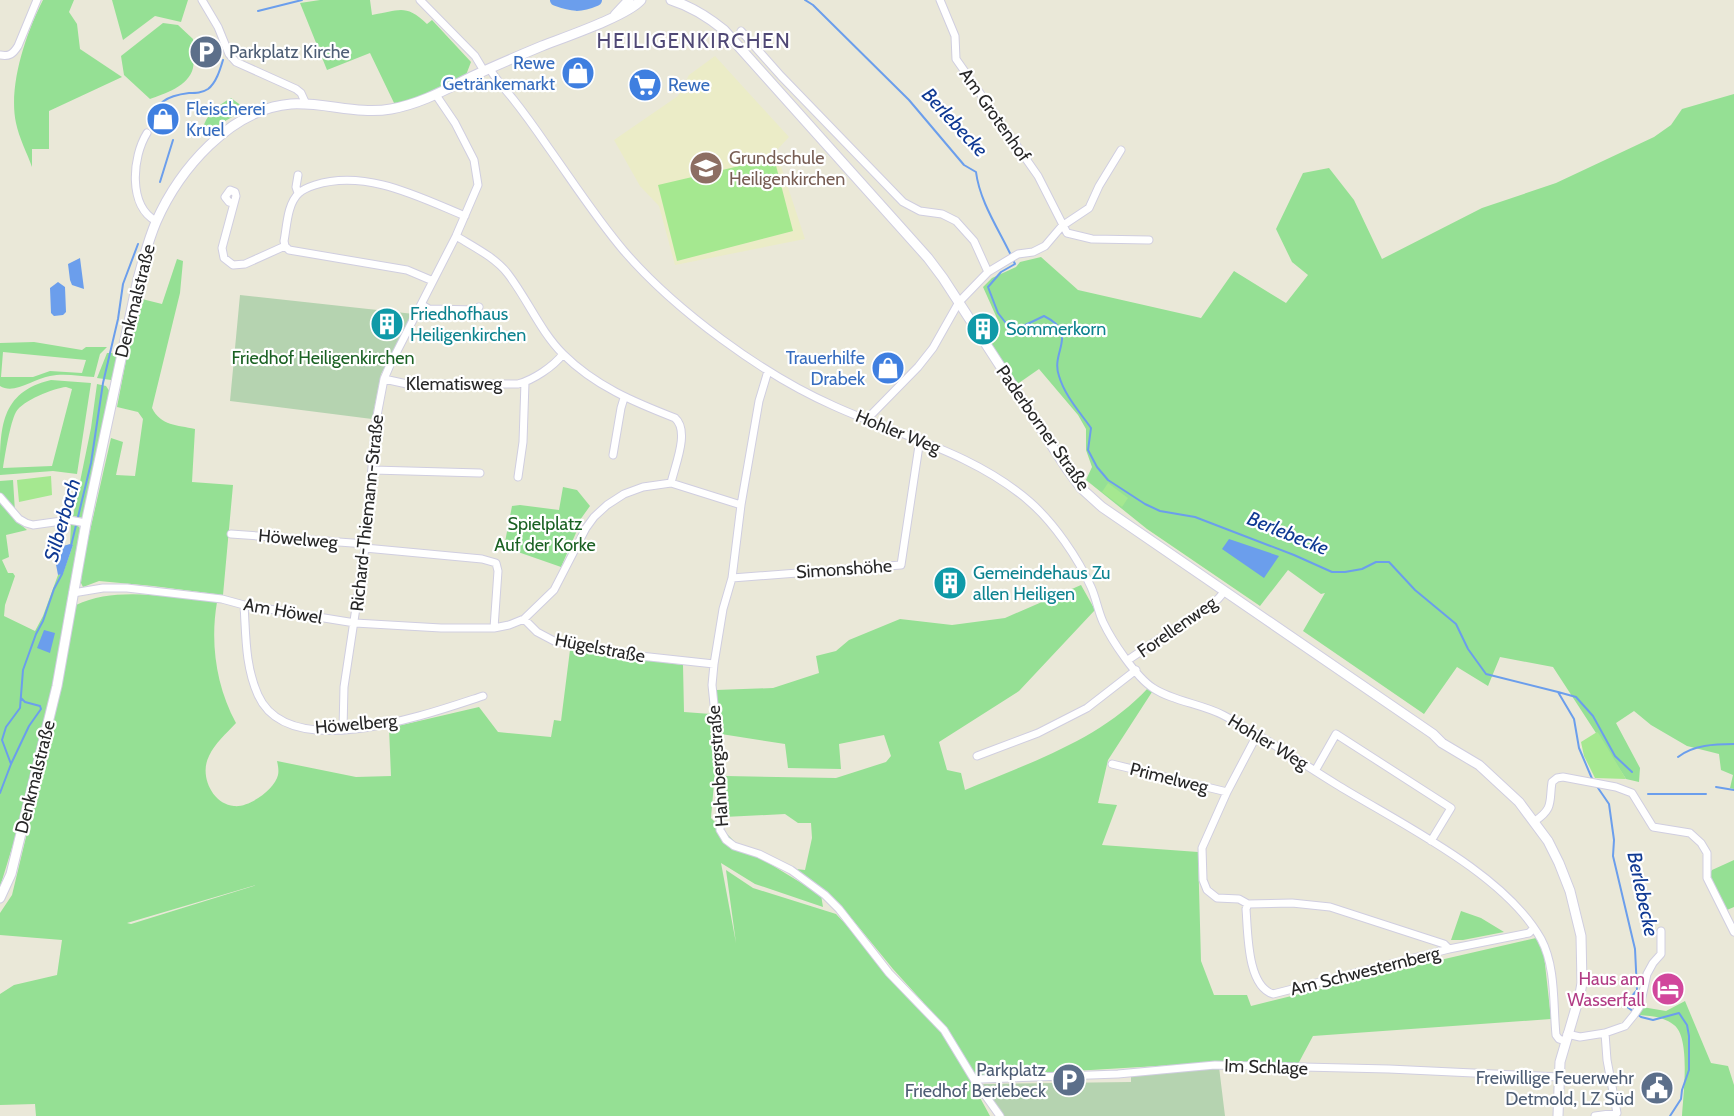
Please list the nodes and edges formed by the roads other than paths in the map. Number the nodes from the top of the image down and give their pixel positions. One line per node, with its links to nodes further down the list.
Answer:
1 (38, 0): 10 (street)
2 (202, 0): 13 (street)
3 (420, 0): 11 (street, Hohler Weg)
4 (629, 0): 8 (main road, Denkmalstraße)
5 (641, 0): 8 (main road, Denkmalstraße)
6 (940, 0): 21 (street, Am Grotenhof)
7 (676, 1): 27 (main road, Paderborner Straße)
8 (615, 15): 11 (main road, Denkmalstraße)
9 (741, 31): 25 (street)
10 (0, 55)
11 (487, 70): 12 (main road, Denkmalstraße); 31 (street, Hohler Weg)
12 (436, 94): 13 (main road, Denkmalstraße); 19 (street, Richard-Thiemann-Straße)
13 (306, 104): 20 (main road, Denkmalstraße)
14 (147, 133): 20 (street)
15 (1121, 150): 21 (street)
16 (298, 175): 17 (street)
17 (298, 193): 19 (street); 24 (street)
18 (233, 203): 24 (street)
19 (465, 216): 22 (street, Richard-Thiemann-Straße)
20 (156, 221): 44 (main road, Denkmalstraße)
21 (1062, 226): 23 (street); 25 (street)
22 (456, 236): 26 (street, Richard-Thiemann-Straße); 30 (street)
23 (1149, 240)
24 (285, 246): 26 (street)
25 (988, 272): 27 (street)
26 (433, 281): 28 (street, Richard-Thiemann-Straße)
27 (959, 302): 35 (street); 48 (main road, Paderborner Straße)
28 (422, 304): 29 (street); 32 (street, Richard-Thiemann-Straße)
29 (479, 308)
30 (563, 354): 33 (street, Klematisweg); 34 (street)
31 (768, 371): 35 (street, Hohler Weg); 43 (street, Hahnbergstraße)
32 (384, 379): 33 (street, Klematisweg); 38 (street, Richard-Thiemann-Straße)
33 (525, 382): 40 (street, Klematisweg)
34 (624, 398): 37 (street); 41 (street)
35 (867, 419): 36 (street, Hohler Weg)
36 (920, 439): 47 (street, Simonshöhe); 54 (street, Hohler Weg)
37 (613, 455)
38 (373, 470): 39 (street); 46 (street, Richard-Thiemann-Straße)
39 (480, 473)
40 (518, 477)
41 (671, 483): 43 (street); 51 (street)
42 (0, 497): 44 (street)
43 (741, 506): 47 (street, Hahnbergstraße)
44 (80, 522): 49 (main road, Denkmalstraße)
45 (231, 534): 46 (street, Höwelweg)
46 (365, 546): 52 (street, Richard-Thiemann-Straße); 53 (street, Höwelweg)
47 (732, 578): 55 (street, Hahnbergstraße)
48 (1224, 592): 54 (street, Forellenweg); 64 (main road, Paderborner Straße)
49 (74, 593): 50 (street, Am Höwel); 66 (main road, Denkmalstraße)
50 (244, 605): 52 (street, Am Höwel); 58 (street, Höwelberg)
51 (524, 619): 53 (street); 55 (street, Hügelstraße)
52 (355, 623): 53 (street, Am Höwel); 58 (street, Richard-Thiemann-Straße)
53 (494, 628)
54 (1128, 660): 56 (street, Hohler Weg)
55 (714, 664): 75 (street, Hahnbergstraße)
56 (1136, 670): 59 (street, Hohler Weg); 60 (street)
57 (483, 696): 58 (street, Höwelberg)
58 (344, 729)
59 (1257, 735): 62 (street, Hohler Weg); 63 (street, Am Schwesternberg)
60 (977, 756)
61 (1112, 764): 63 (street, Primelweg)
62 (1315, 771): 65 (street, Hohler Weg); 65 (street, Hohler Weg)
63 (1227, 792): 67 (street, Am Schwesternberg)
64 (1535, 822): 70 (street); 73 (main road, Paderborner Straße)
65 (1431, 841): 68 (street, Hohler Weg)
66 (0, 898)
67 (1248, 904): 71 (street, Am Schwesternberg); 71 (street, Am Schwesternberg)
68 (1534, 928): 71 (street, Am Schwesternberg); 73 (street, Hohler Weg)
69 (1661, 931): 72 (street)
70 (1734, 932)
71 (1449, 950)
72 (1605, 1033): 73 (street); 78 (street)
73 (1566, 1038): 74 (main road, Paderborner Straße)
74 (1558, 1077): 75 (street, Im Schlage); 77 (main road, Paderborner Straße)
75 (975, 1081): 76 (street, Hahnbergstraße)
76 (1000, 1116)
77 (1558, 1116)
78 (1595, 1116)

